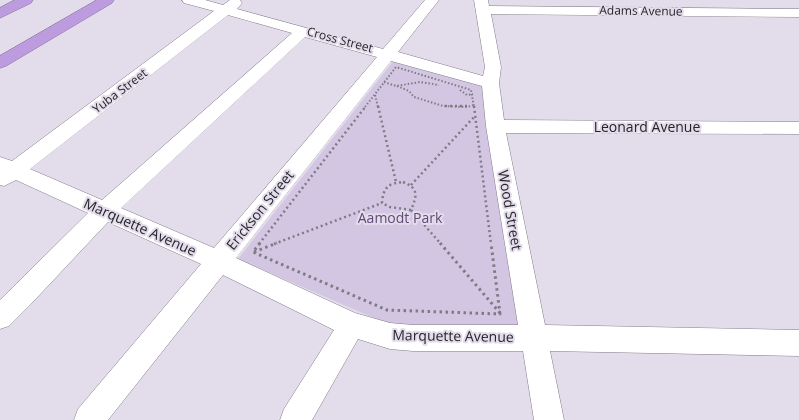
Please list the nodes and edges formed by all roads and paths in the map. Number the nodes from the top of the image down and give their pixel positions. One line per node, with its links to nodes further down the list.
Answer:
1 (26, 0): 8 (highway)
2 (107, 0): 11 (highway)
3 (189, 0): 5 (street, Cross Street)
4 (432, 0): 10 (street, Erickson Street)
5 (233, 5): 9 (street, Cross Street); 21 (street, Yuba Street)
6 (482, 5): 7 (street, Adams Avenue); 13 (street, Wood Street)
7 (799, 13)
8 (0, 14)
9 (303, 31): 10 (street, Cross Street); 26 (street)
10 (388, 54): 13 (street, Cross Street); 28 (street, Erickson Street)
11 (0, 63)
12 (384, 82): 14 (path); 15 (path); 17 (path)
13 (490, 83): 19 (street, Wood Street)
14 (396, 86): 16 (path); 17 (path)
15 (375, 94): 22 (path); 27 (path)
16 (467, 95)
17 (474, 105): 18 (path)
18 (476, 116): 23 (path); 29 (path)
19 (495, 126): 20 (street, Leonard Avenue); 32 (street, Wood Street)
20 (799, 128)
21 (5, 172): 26 (street, Marquette Avenue)
22 (396, 182): 23 (path); 24 (path)
23 (411, 185): 25 (path)
24 (382, 203): 25 (path); 27 (path)
25 (411, 210): 29 (path)
26 (104, 211): 28 (street, Marquette Avenue); 30 (street)
27 (253, 252): 29 (path)
28 (218, 261): 31 (street, Marquette Avenue); 34 (street, Erickson Street)
29 (500, 314)
30 (0, 317)
31 (352, 325): 32 (street, Marquette Avenue); 35 (street)
32 (534, 338): 33 (street, Marquette Avenue); 36 (street, Wood Street)
33 (799, 343)
34 (89, 420)
35 (295, 420)
36 (549, 420)

